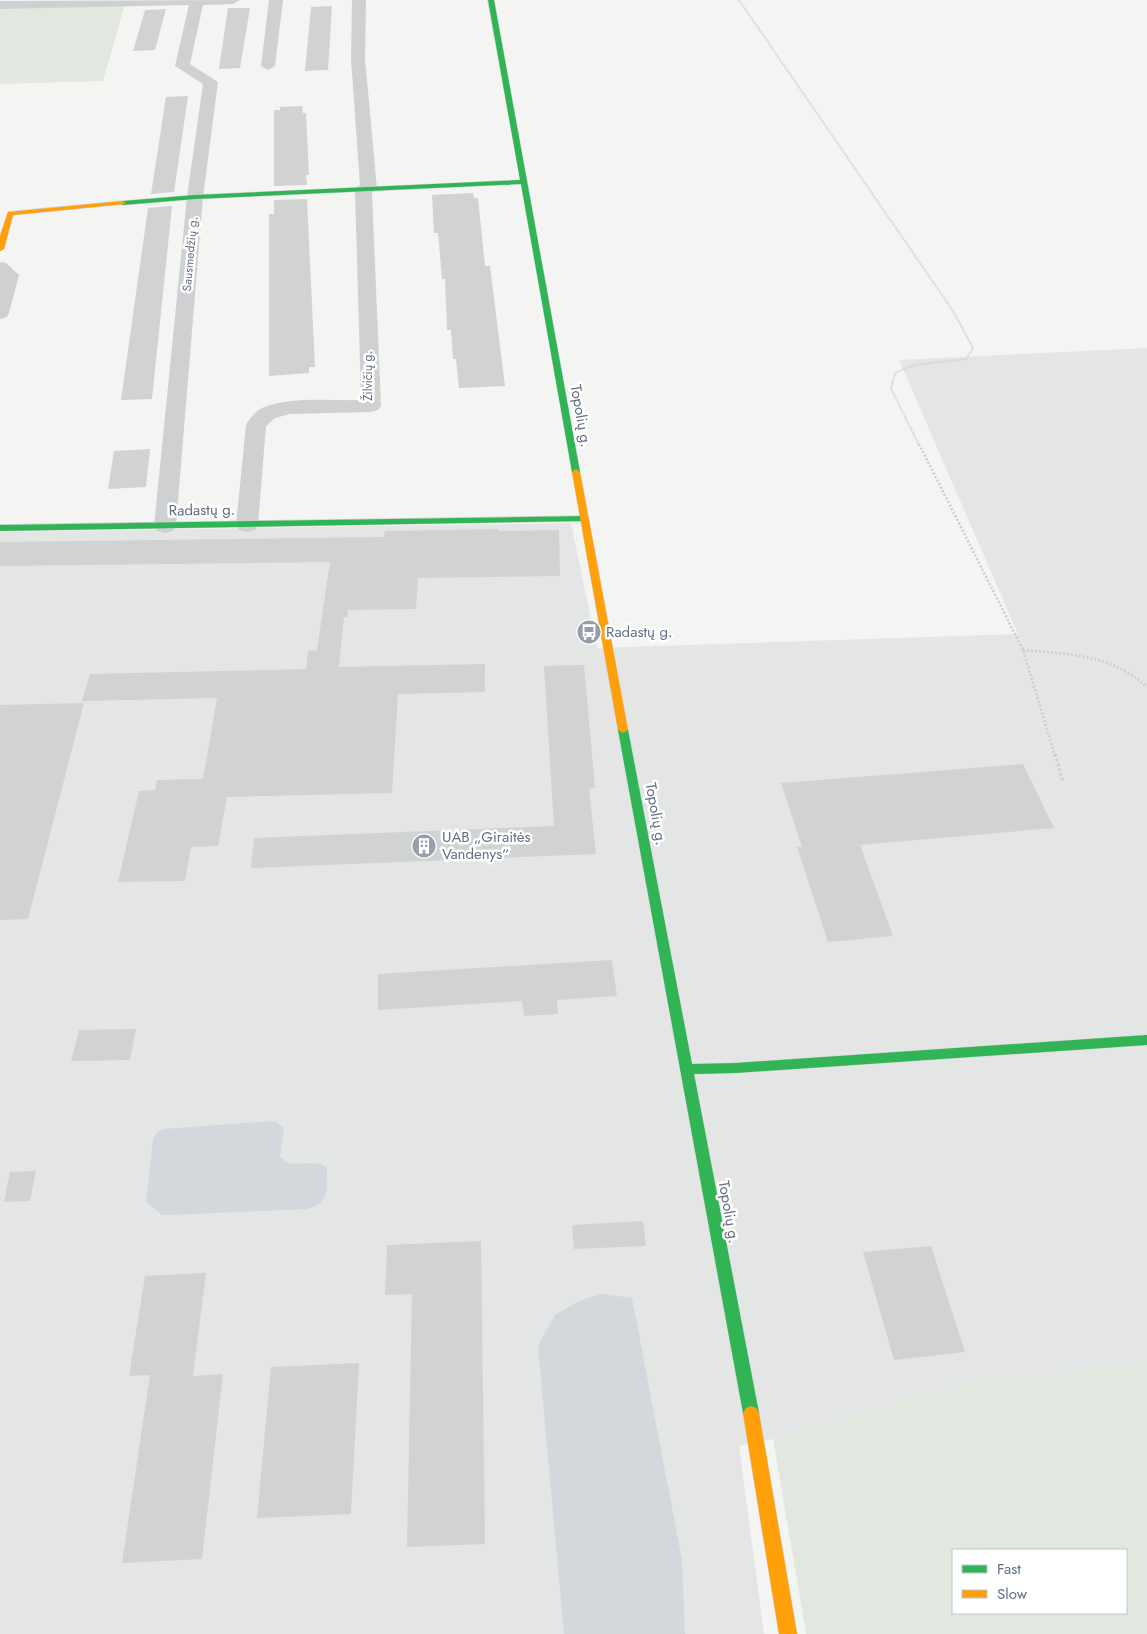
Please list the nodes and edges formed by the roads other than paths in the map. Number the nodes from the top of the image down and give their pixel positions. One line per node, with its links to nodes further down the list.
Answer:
1 (233, 0): 5 (street)
2 (276, 0): 7 (street)
3 (359, 0): 9 (street, Žilvičių g.)
4 (491, 0): 8 (street, Topolių g.)
5 (197, 1): 6 (street); 10 (street, Sausmedžių g.)
6 (0, 5)
7 (268, 66)
8 (524, 182): 9 (street); 14 (street, Topolių g.)
9 (366, 189): 10 (street); 15 (street, Žilvičių g.)
10 (195, 197): 11 (street); 16 (street, Sausmedžių g.)
11 (0, 248)
12 (0, 267): 13 (street)
13 (0, 313)
14 (584, 519): 15 (street, Radastų g.); 19 (street, Topolių g.)
15 (247, 525): 16 (street, Radastų g.)
16 (165, 526): 17 (street, Radastų g.)
17 (0, 528)
18 (1147, 1040): 19 (street)
19 (688, 1070): 20 (street, Topolių g.)
20 (788, 1634)

